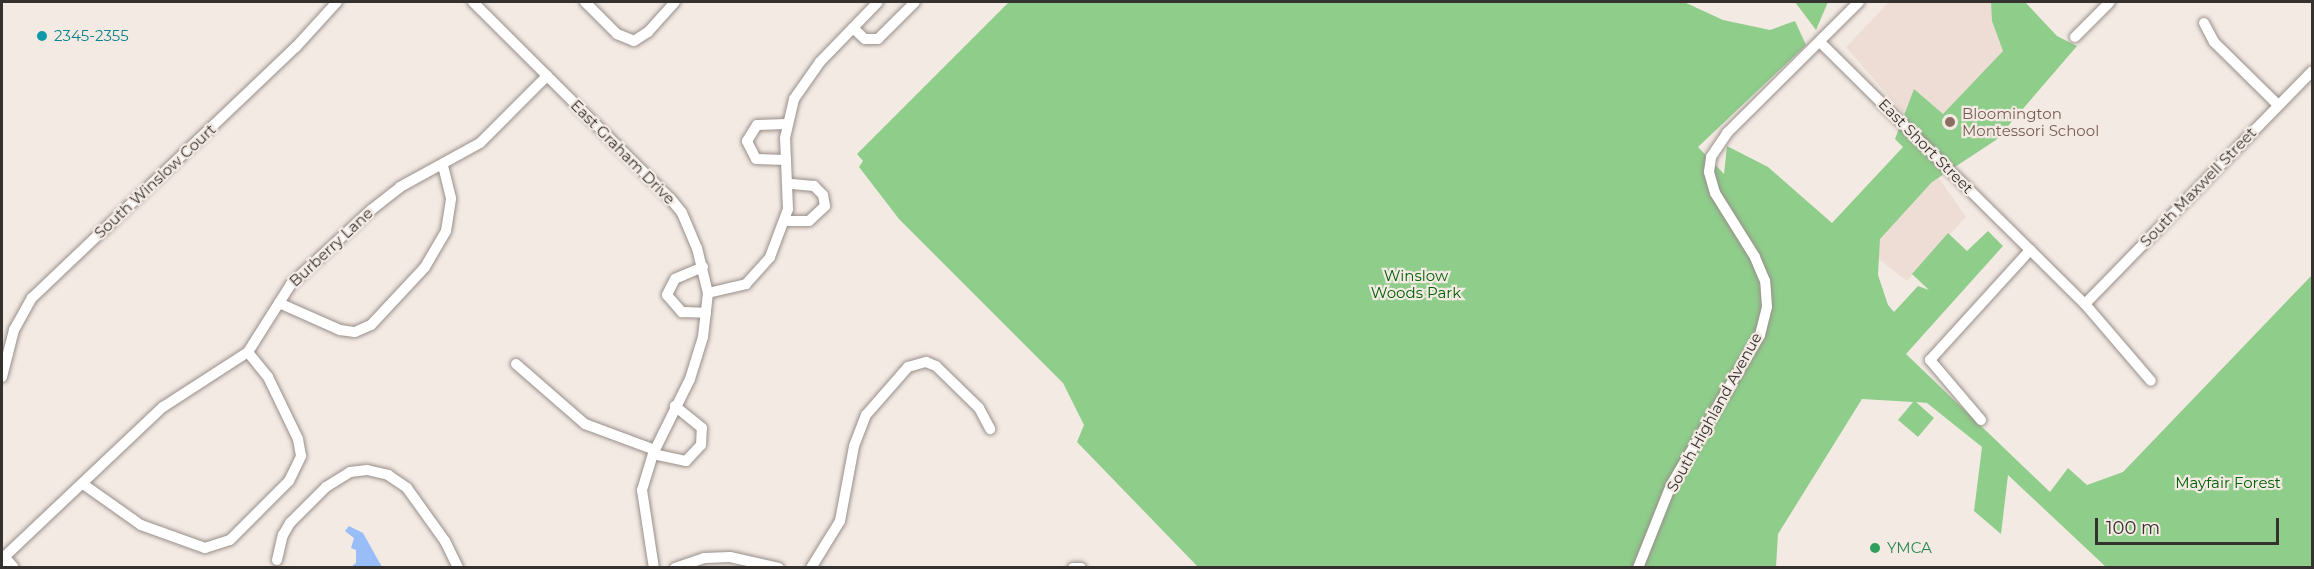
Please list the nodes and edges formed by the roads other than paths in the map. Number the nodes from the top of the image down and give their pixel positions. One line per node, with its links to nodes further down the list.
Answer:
1 (337, 2): 29 (street, South Winslow Court)
2 (472, 2): 14 (street, East Graham Drive)
3 (585, 2): 4 (street)
4 (675, 2)
5 (878, 2): 10 (street)
6 (915, 2): 10 (street)
7 (1859, 2): 12 (street, South Highland Avenue)
8 (2110, 2): 11 (street)
9 (2204, 23): 15 (street)
10 (853, 28): 16 (street)
11 (2075, 37)
12 (1821, 43): 21 (street, East Short Street); 46 (street, South Highland Avenue)
13 (2313, 71): 15 (street, South Maxwell Street)
14 (547, 76): 18 (street, Burberry Lane); 22 (street, East Graham Drive)
15 (2278, 105): 25 (street, South Maxwell Street)
16 (787, 124): 17 (street); 17 (street)
17 (786, 160): 19 (street)
18 (443, 165): 24 (street, Burberry Lane); 24 (street)
19 (789, 184): 20 (street); 20 (street)
20 (786, 222): 23 (street)
21 (2030, 250): 25 (street, East Short Street); 32 (street)
22 (703, 267): 23 (street, East Graham Drive); 26 (street)
23 (708, 293): 26 (street, East Graham Drive)
24 (279, 303): 27 (street, Burberry Lane)
25 (2085, 304): 30 (street, East Short Street)
26 (706, 313): 31 (street, East Graham Drive)
27 (248, 352): 35 (street, Burberry Lane); 35 (street)
28 (516, 364): 34 (street)
29 (2, 377)
30 (2151, 381)
31 (675, 406): 34 (street, East Graham Drive); 34 (street)
32 (1981, 420)
33 (990, 429): 43 (street)
34 (654, 452): 40 (street, East Graham Drive)
35 (83, 484): 36 (street, Burberry Lane)
36 (2, 559): 38 (main road)
37 (278, 560): 39 (street)
38 (11, 567)
39 (458, 567)
40 (654, 567)
41 (675, 567): 42 (street)
42 (778, 567)
43 (811, 567)
44 (1073, 567): 45 (street)
45 (1082, 567)
46 (1638, 567)

